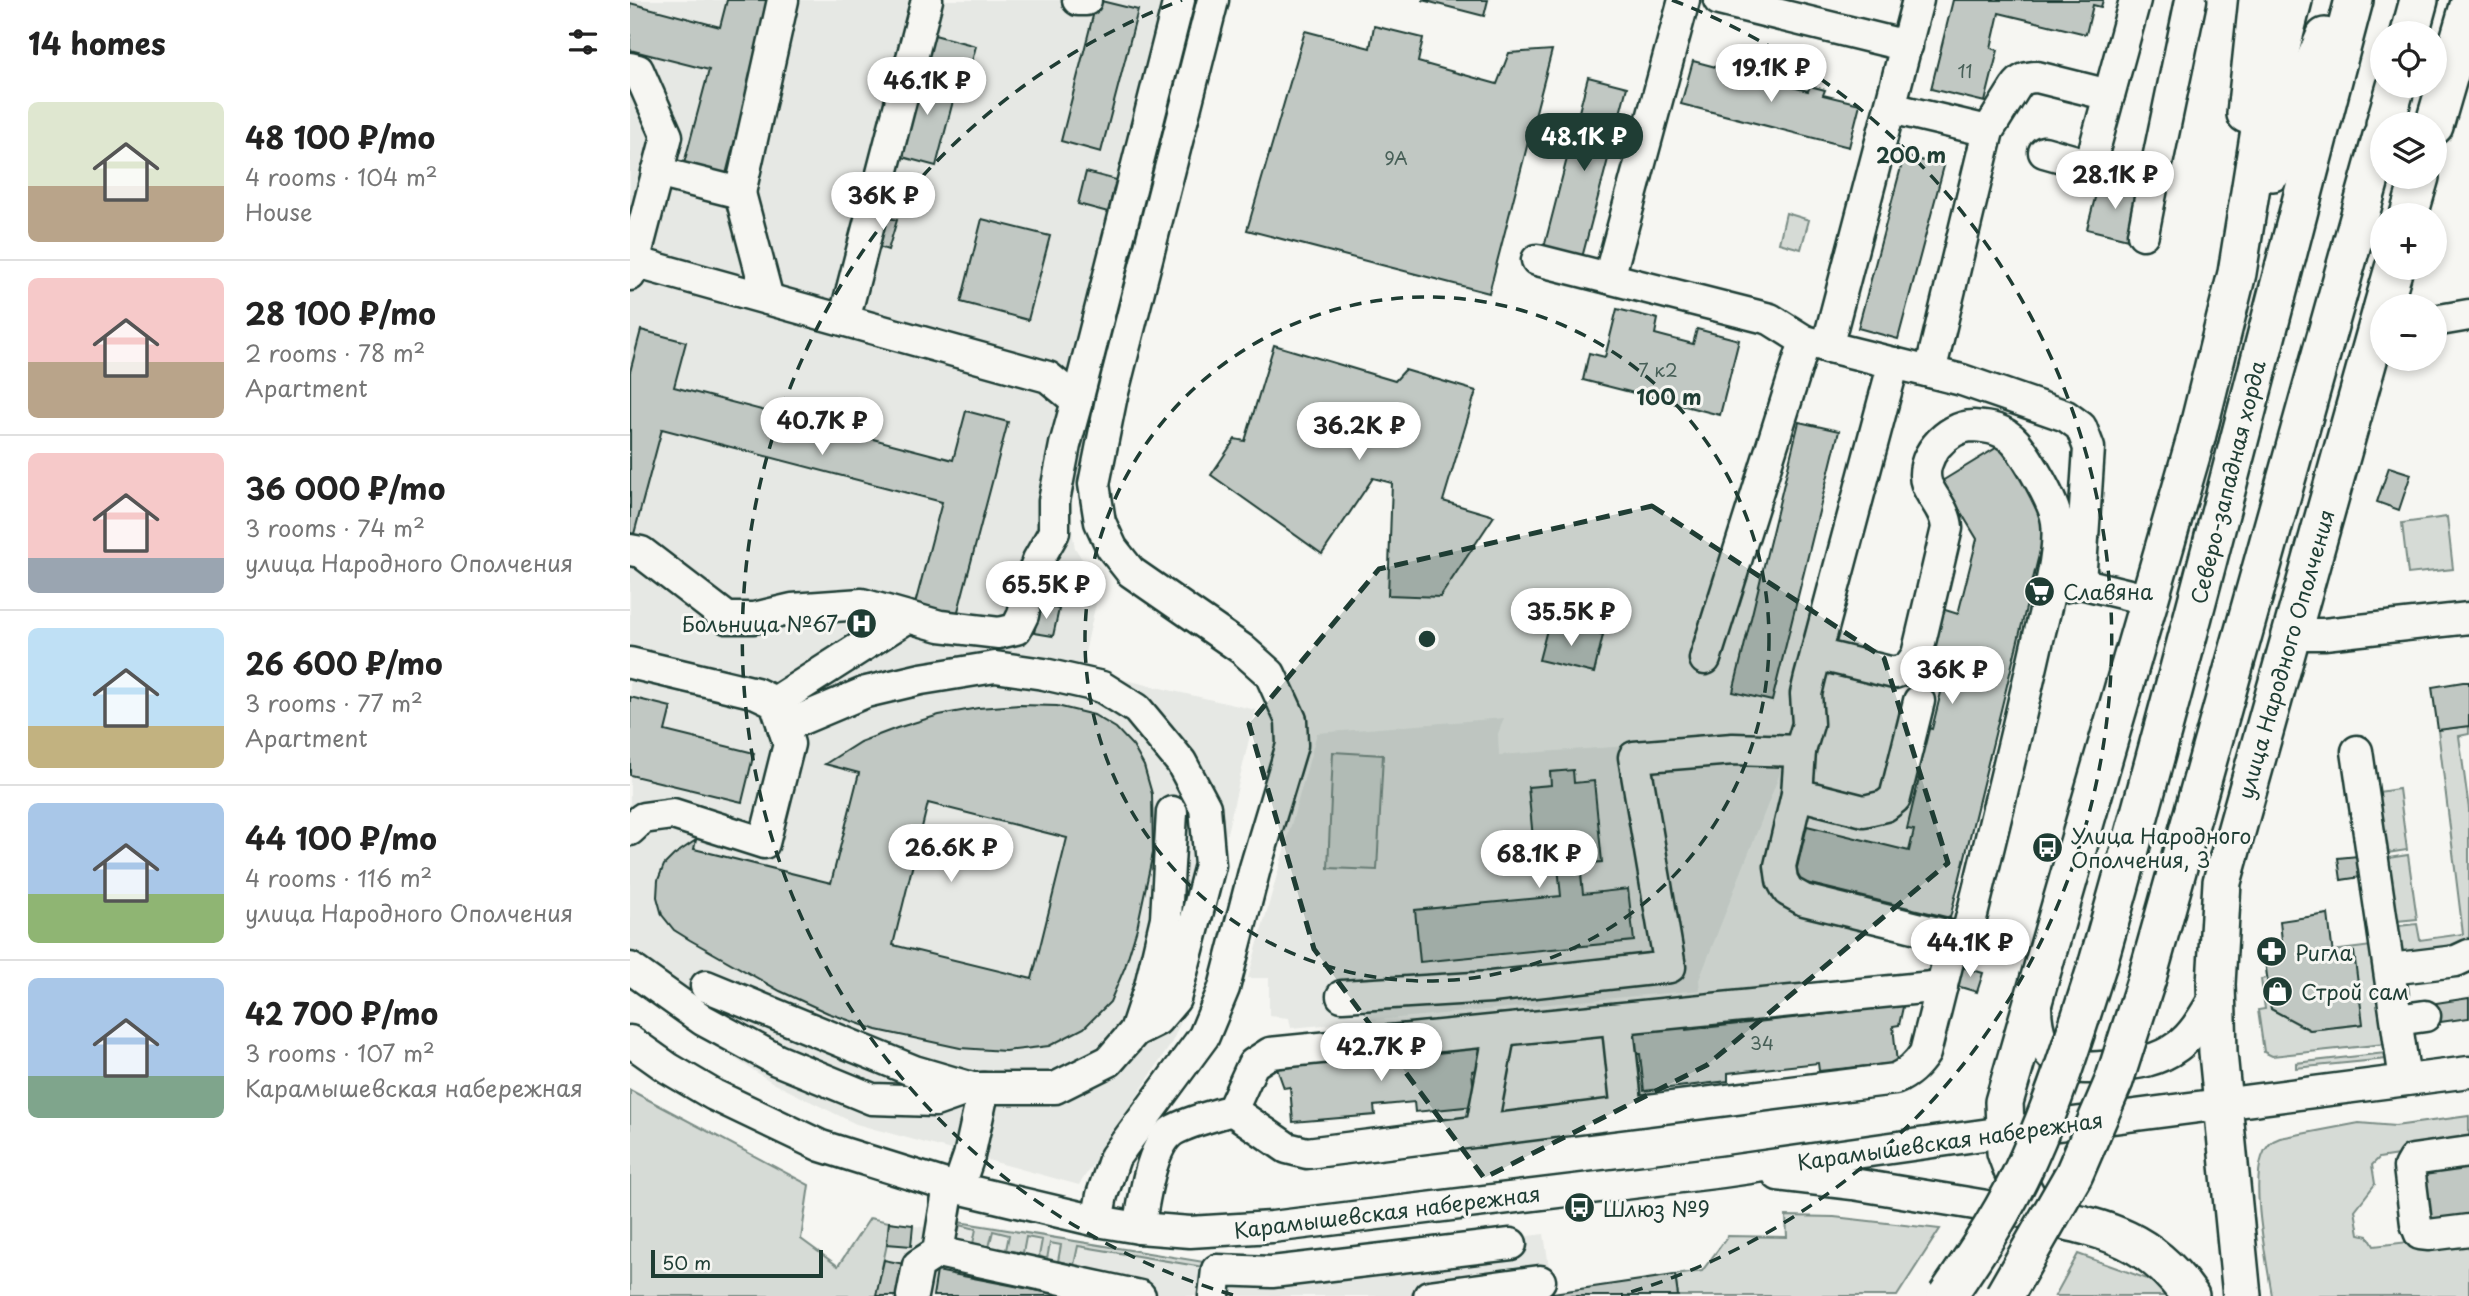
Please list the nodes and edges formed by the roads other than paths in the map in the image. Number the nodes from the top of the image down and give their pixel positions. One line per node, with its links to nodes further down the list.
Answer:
1 (783, 0): 33 (street)
2 (927, 0): 42 (street)
3 (1078, 0): 4 (street)
4 (1086, 0)
5 (1179, 0): 47 (street)
6 (1213, 0): 90 (street)
7 (1684, 0): 38 (street)
8 (1718, 0): 18 (street)
9 (1918, 0): 22 (street)
10 (2135, 0): 24 (street)
11 (2191, 0): 32 (street)
12 (2258, 0): 37 (main road)
13 (2293, 0): 37 (main road)
14 (2342, 0): 37 (main road)
15 (2354, 0): 100 (main road, Северо-западная хорда, bridge)
16 (2419, 0): 20 (main road)
17 (2434, 0): 21 (main road)
18 (1766, 6): 22 (street)
19 (2469, 6): 26 (main road)
20 (2413, 21)
21 (2431, 21)
22 (1907, 47): 25 (street)
23 (630, 68): 30 (street)
24 (2109, 95): 27 (street); 29 (street)
25 (1891, 108): 27 (street); 43 (street)
26 (2438, 112)
27 (1988, 131): 46 (street)
28 (2044, 152): 29 (street)
29 (2090, 165): 32 (street)
30 (657, 172): 33 (street); 36 (street)
31 (2370, 179): 101 (main road, bridge)
32 (2153, 183): 34 (street)
33 (740, 193): 39 (street)
34 (2143, 234)
35 (1537, 260): 38 (street)
36 (632, 269): 39 (street)
37 (2237, 272): 51 (main road)
38 (1609, 278): 43 (street)
39 (768, 299): 42 (street)
40 (2469, 315): 41 (street)
41 (2447, 319)
42 (844, 320): 47 (street)
43 (1816, 344): 45 (street); 56 (street)
44 (2370, 355): 54 (main road, улица Народного Ополчения)
45 (1894, 363): 46 (street); 55 (street)
46 (1930, 372): 49 (street)
47 (1077, 401): 52 (street)
48 (630, 550): 52 (street)
49 (2080, 583): 50 (street); 51 (street)
50 (2049, 591): 55 (street); 65 (street)
51 (2150, 600): 73 (main road)
52 (908, 617): 59 (street)
53 (2469, 618): 54 (street)
54 (2290, 634): 71 (main road, улица Народного Ополчения)
55 (1816, 654): 60 (street)
56 (1705, 659)
57 (630, 663): 59 (street)
58 (1919, 701): 62 (street)
59 (779, 715): 64 (street); 76 (street)
60 (1800, 751): 62 (street); 72 (street)
61 (2357, 751): 68 (street)
62 (1797, 794): 65 (street)
63 (1172, 812): 76 (street)
64 (630, 830)
65 (1954, 937): 70 (street)
66 (2469, 955): 68 (street)
67 (630, 968): 80 (street)
68 (2390, 969): 79 (street)
69 (706, 986): 80 (street)
70 (1942, 986): 74 (street); 83 (street)
71 (2217, 995): 73 (street); 81 (main road, улица Народного Ополчения)
72 (1342, 996)
73 (2036, 998): 85 (main road)
74 (1617, 1019): 75 (street); 83 (street)
75 (1500, 1030): 82 (street); 84 (street)
76 (1135, 1031): 80 (street)
77 (630, 1041): 88 (street, Карамышевская набережная)
78 (2469, 1072): 79 (street, Карамышевская набережная)
79 (2405, 1080): 81 (street, Карамышевская набережная)
80 (978, 1088): 88 (street)
81 (2222, 1104): 85 (street, Карамышевская набережная); 103 (main road, улица Народного Ополчения)
82 (1231, 1110): 84 (street); 91 (street)
83 (1627, 1112): 84 (street)
84 (1481, 1131)
85 (2004, 1132): 87 (street, Карамышевская набережная); 89 (main road)
86 (2469, 1152): 92 (street)
87 (1721, 1172): 89 (street); 91 (street, Карамышевская набережная)
88 (953, 1187): 90 (street, Карамышевская набережная); 94 (street)
89 (2036, 1214): 102 (main road)
90 (1097, 1220): 91 (street, Карамышевская набережная)
91 (1139, 1228)
92 (2469, 1230)
93 (1511, 1244): 98 (street)
94 (938, 1252): 96 (street); 97 (street)
95 (1540, 1281): 99 (street)
96 (912, 1296)
97 (1140, 1296)
98 (1214, 1296)
99 (1429, 1296)
100 (1947, 1296)
101 (2004, 1296)
102 (2190, 1296)
103 (2242, 1296)

